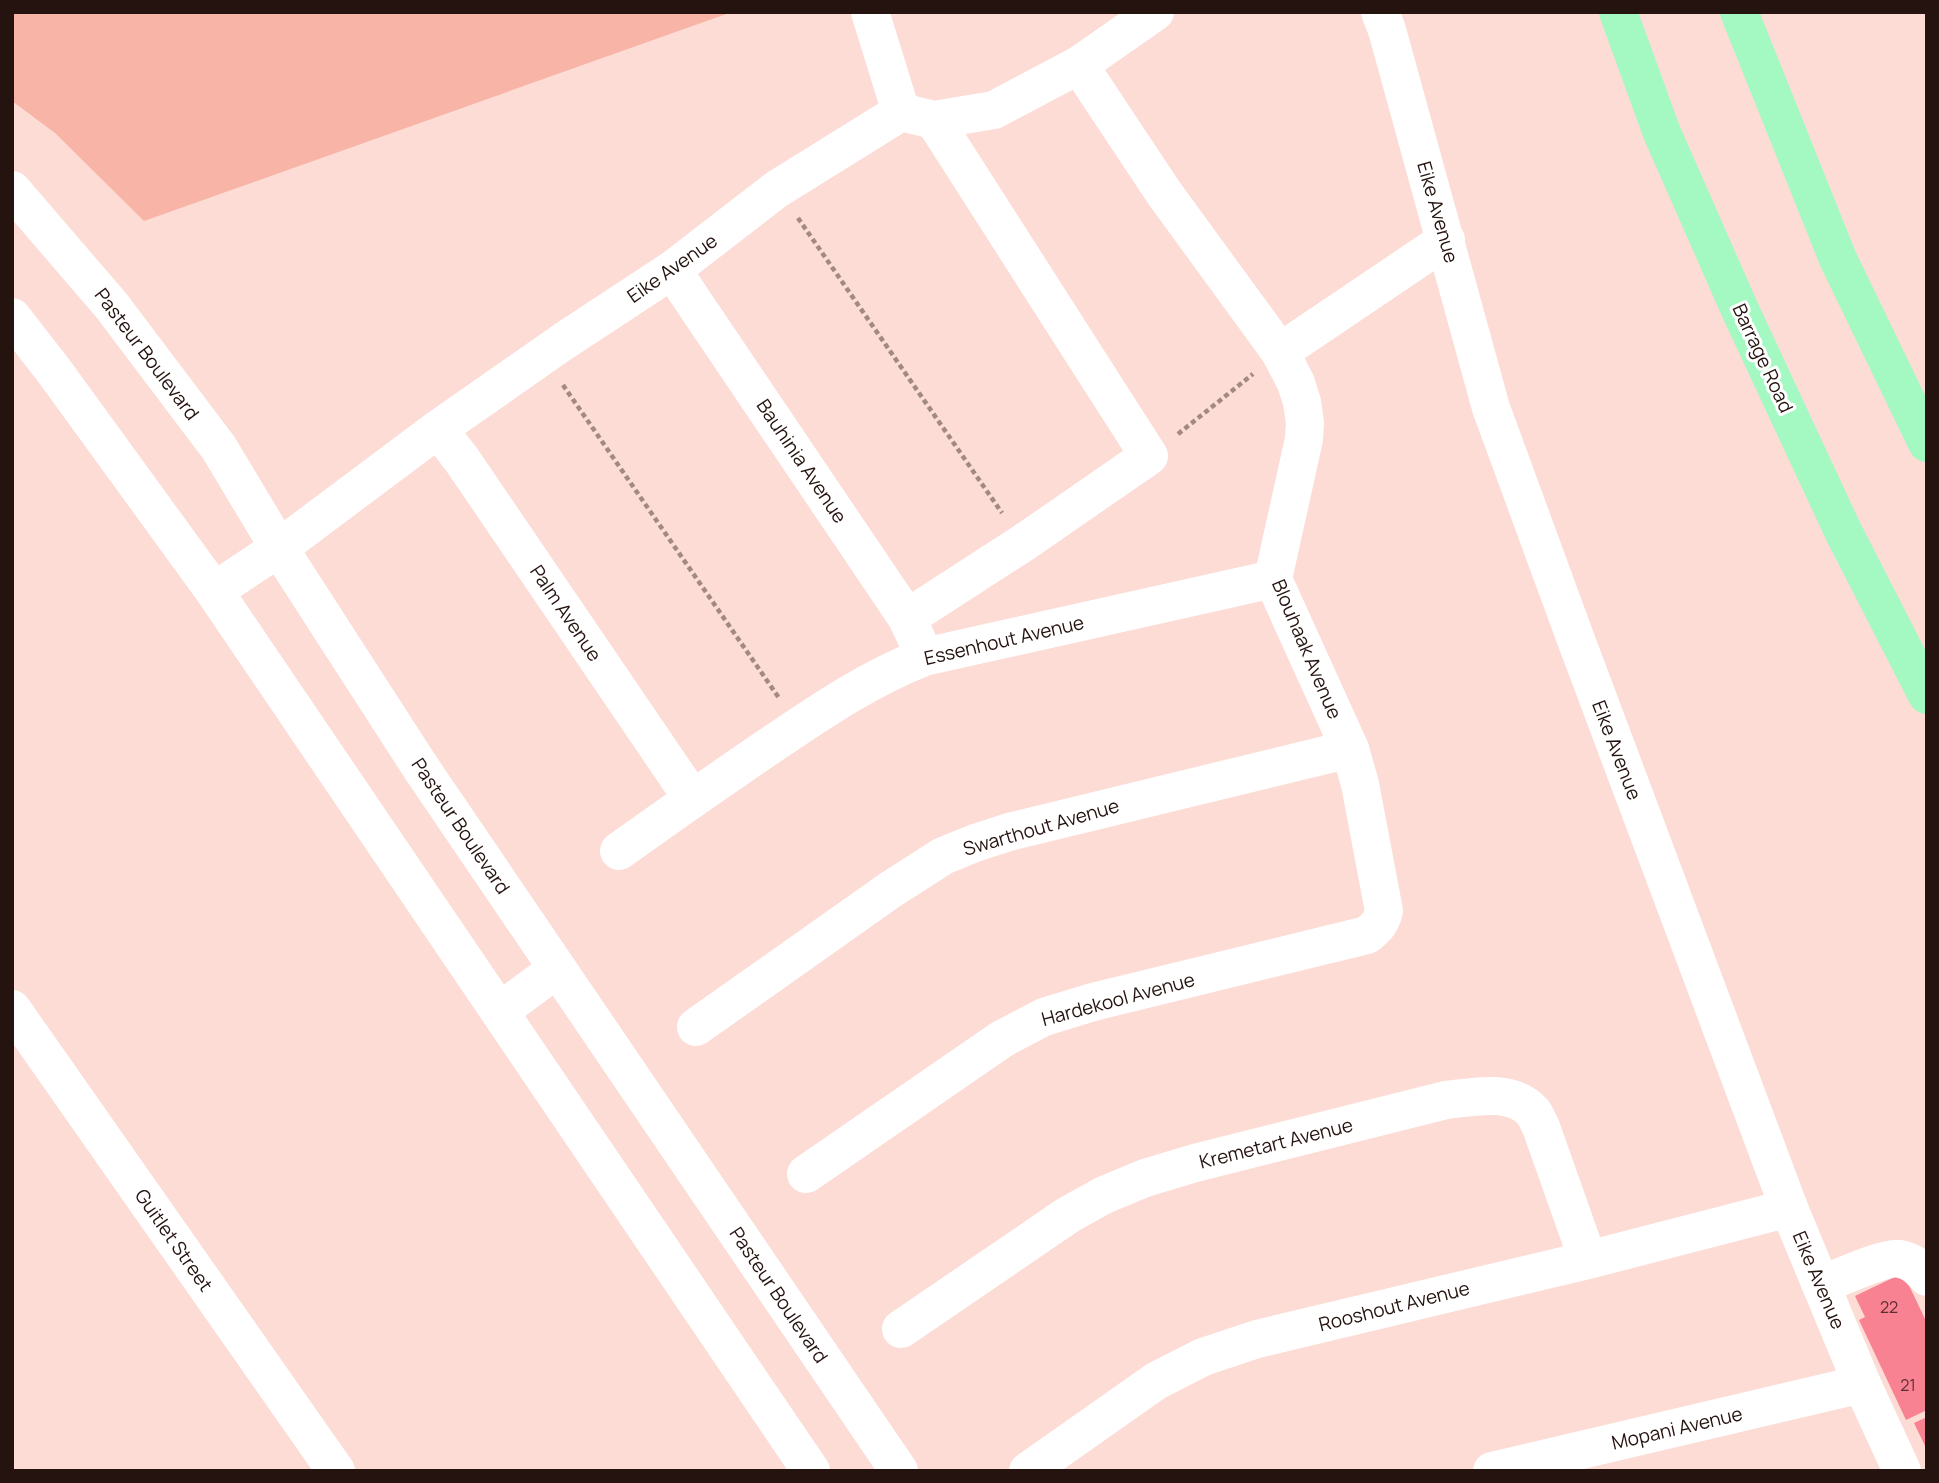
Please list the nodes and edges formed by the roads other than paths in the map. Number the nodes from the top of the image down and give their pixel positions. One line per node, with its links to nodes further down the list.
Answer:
1 (870, 12): 7 (street)
2 (1155, 12): 6 (street, Eike Avenue)
3 (1380, 12): 9 (street, Eike Avenue)
4 (1618, 12): 20 (main road, Barrage Road)
5 (1739, 12): 14 (main road)
6 (1079, 65): 7 (street, Eike Avenue); 12 (street, Blouhaak Avenue)
7 (918, 116): 10 (street, Eike Avenue); 18 (street)
8 (12, 190): 15 (street, Pasteur Boulevard)
9 (1446, 240): 12 (street); 30 (street, Eike Avenue)
10 (673, 270): 13 (street, Eike Avenue); 18 (street, Bauhinia Avenue)
11 (12, 317): 17 (street)
12 (1280, 352): 16 (street, Blouhaak Avenue)
13 (438, 429): 15 (street, Eike Avenue); 22 (street, Palm Avenue)
14 (1927, 443)
15 (279, 548): 17 (street, Eike Avenue); 25 (street, Pasteur Boulevard)
16 (1273, 579): 19 (street, Essenhout Avenue); 21 (street, Blouhaak Avenue)
17 (214, 591): 27 (street)
18 (907, 618): 19 (street, Bauhinia Avenue)
19 (924, 657): 22 (street, Essenhout Avenue)
20 (1927, 695)
21 (1350, 749): 24 (street, Blouhaak Avenue); 28 (street, Swarthout Avenue)
22 (692, 798): 23 (street, Essenhout Avenue)
23 (620, 851)
24 (1346, 941): 29 (street, Hardekool Avenue)
25 (556, 969): 27 (street); 38 (street, Pasteur Boulevard)
26 (12, 1009): 36 (street, Guitlet Street)
27 (500, 1011): 37 (street)
28 (696, 1027)
29 (806, 1174)
30 (1788, 1208): 31 (street, Rooshout Avenue); 33 (street, Eike Avenue)
31 (1588, 1260): 34 (street, Kremetart Avenue); 39 (street, Rooshout Avenue)
32 (1927, 1277): 33 (street)
33 (1821, 1285): 35 (street, Eike Avenue)
34 (901, 1329)
35 (1862, 1384): 40 (street, Mopani Avenue); 41 (street, Eike Avenue)
36 (336, 1471)
37 (811, 1471)
38 (899, 1471)
39 (1028, 1471)
40 (1492, 1471)
41 (1902, 1471)

